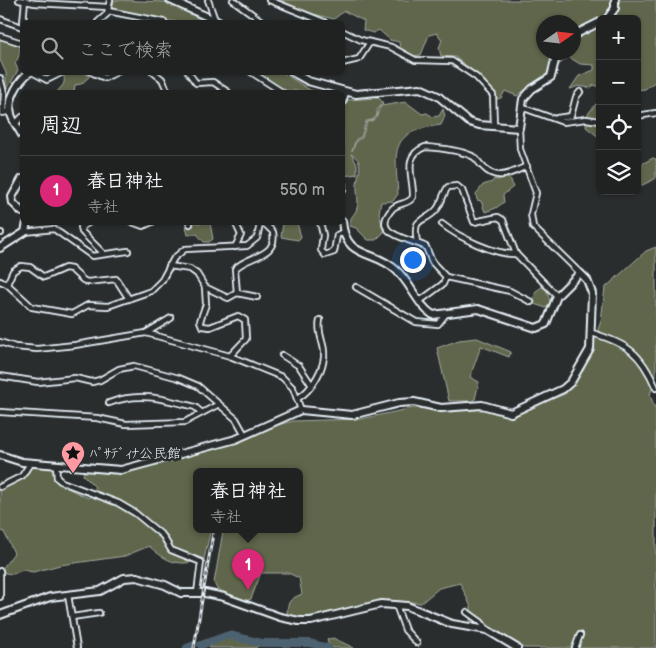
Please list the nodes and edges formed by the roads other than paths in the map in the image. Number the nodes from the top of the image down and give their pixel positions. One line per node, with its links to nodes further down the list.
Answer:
1 (19, 0): 8 (street)
2 (110, 0): 9 (street)
3 (170, 0): 15 (street)
4 (208, 0): 16 (street)
5 (233, 0): 17 (street)
6 (269, 0): 18 (street)
7 (615, 0): 10 (street)
8 (25, 1): 9 (street); 12 (street)
9 (108, 9): 13 (street); 14 (street)
10 (610, 15)
11 (0, 19): 20 (street)
12 (23, 20)
13 (100, 20)
14 (155, 20)
15 (215, 20)
16 (217, 20)
17 (261, 20)
18 (319, 20)
19 (596, 24): 22 (street)
20 (20, 26)
21 (345, 32): 25 (street)
22 (581, 32)
23 (0, 36): 24 (street)
24 (20, 42)
25 (370, 42): 27 (street); 52 (street)
26 (555, 60): 44 (street)
27 (345, 63)
28 (27, 75): 45 (street)
29 (37, 75): 30 (street)
30 (57, 75)
31 (98, 75): 32 (street)
32 (111, 75)
33 (157, 75): 38 (street)
34 (190, 75): 39 (street)
35 (256, 75): 40 (street)
36 (297, 75): 41 (street)
37 (0, 78): 45 (street)
38 (167, 90)
39 (225, 90)
40 (279, 90)
41 (336, 90)
42 (580, 92): 48 (street)
43 (345, 93): 52 (street)
44 (521, 107): 48 (street); 53 (street)
45 (10, 112): 51 (street)
46 (656, 113): 47 (street)
47 (641, 115)
48 (554, 117): 50 (street)
49 (20, 119): 51 (street)
50 (596, 120)
51 (15, 124): 54 (street)
52 (494, 126): 53 (street)
53 (519, 128): 55 (street)
54 (20, 132)
55 (526, 166): 68 (street); 75 (street)
56 (20, 183): 57 (street)
57 (20, 210)
58 (442, 224): 73 (street)
59 (26, 225): 66 (street)
60 (85, 225): 72 (street)
61 (236, 225): 69 (street)
62 (261, 225): 69 (street)
63 (265, 225): 81 (street)
64 (321, 225): 67 (street)
65 (342, 225): 67 (street)
66 (25, 232): 70 (street); 72 (street)
67 (343, 232): 85 (street)
68 (417, 242): 73 (street); 76 (street)
69 (235, 247): 74 (street)
70 (0, 248)
71 (128, 250): 72 (street)
72 (103, 253)
73 (516, 254): 82 (street)
74 (169, 266): 79 (street); 84 (street)
75 (580, 273): 82 (street); 91 (street)
76 (446, 277): 85 (street); 86 (street)
77 (0, 281): 78 (street)
78 (7, 284): 84 (street); 84 (street)
79 (205, 287): 81 (street); 94 (street)
80 (356, 287): 87 (street)
81 (237, 293): 83 (street)
82 (557, 296): 87 (street)
83 (257, 298)
84 (129, 299)
85 (420, 301): 87 (street)
86 (531, 302)
87 (445, 315)
88 (171, 318): 90 (street)
89 (320, 320): 96 (street)
90 (146, 333): 92 (street); 94 (street)
91 (592, 333): 97 (street); 101 (street)
92 (0, 342)
93 (282, 355): 96 (street)
94 (230, 356): 98 (street)
95 (0, 376): 100 (street)
96 (312, 384): 98 (street)
97 (656, 388)
98 (298, 398): 101 (street)
99 (109, 403): 103 (street)
100 (219, 404): 103 (street); 104 (street)
101 (301, 410): 104 (street)
102 (0, 412): 103 (street)
103 (202, 412)
104 (245, 435): 107 (street)
105 (0, 455): 106 (street)
106 (31, 462): 107 (street); 108 (street)
107 (56, 465): 110 (street)
108 (0, 487)
109 (0, 571): 112 (street)
110 (197, 592): 111 (street); 113 (street)
111 (68, 595): 116 (street); 117 (street)
112 (0, 597)
113 (396, 605): 118 (street); 120 (street)
114 (467, 612): 118 (street)
115 (99, 613): 117 (street)
116 (0, 615)
117 (72, 617): 121 (street)
118 (487, 630): 122 (street)
119 (580, 635): 123 (street)
120 (417, 643)
121 (77, 648)
122 (517, 648)
123 (575, 648)

